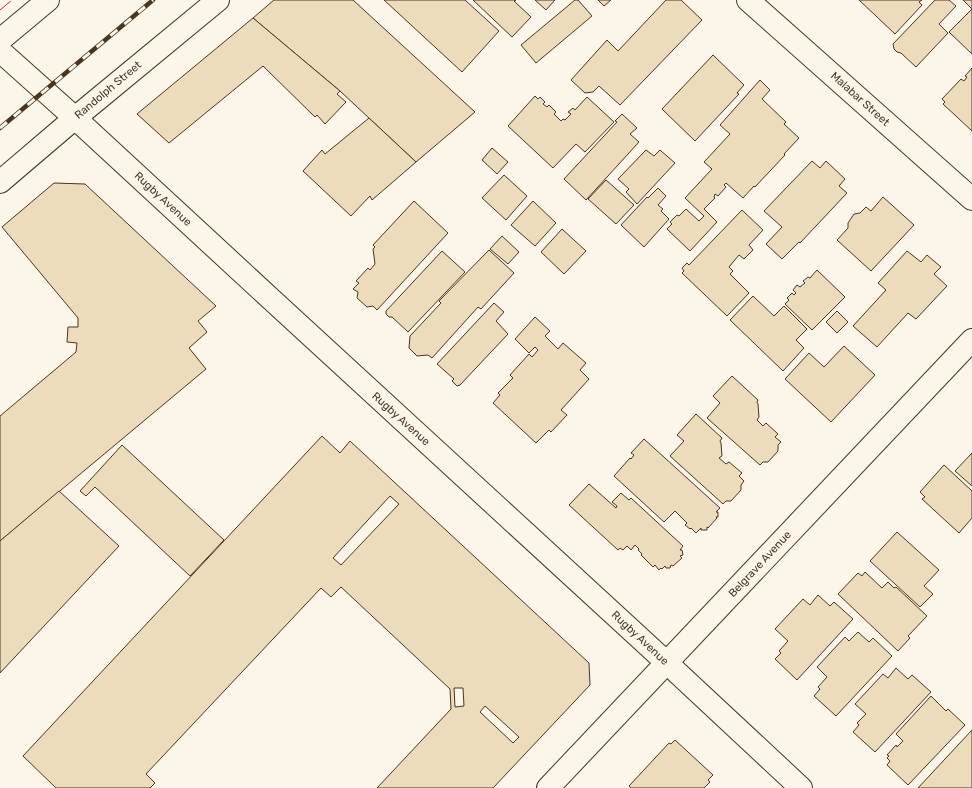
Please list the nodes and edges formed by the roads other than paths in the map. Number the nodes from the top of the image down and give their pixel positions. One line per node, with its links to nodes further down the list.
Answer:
1 (48, 0): 4 (street)
2 (218, 0): 6 (street, Randolph Street)
3 (748, 0): 8 (street, Malabar Street)
4 (0, 40)
5 (0, 51): 6 (street, Rugby Avenue)
6 (75, 118): 7 (street, Randolph Street); 10 (street, Rugby Avenue)
7 (0, 182)
8 (972, 199)
9 (972, 340): 10 (street, Belgrave Avenue)
10 (667, 663): 11 (street, Belgrave Avenue); 12 (street, Rugby Avenue)
11 (548, 788)
12 (801, 788)

